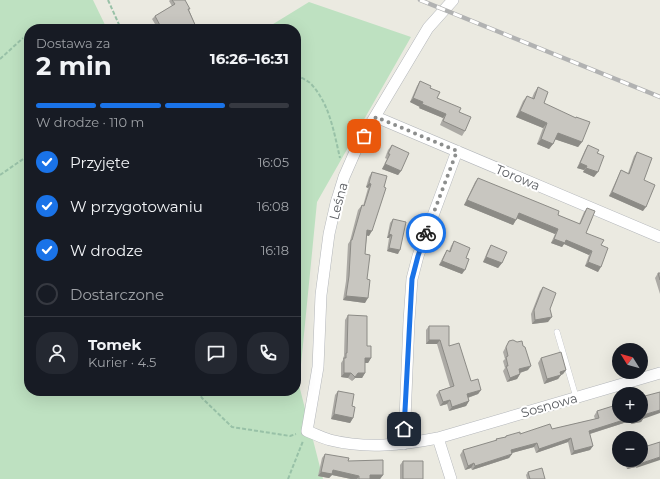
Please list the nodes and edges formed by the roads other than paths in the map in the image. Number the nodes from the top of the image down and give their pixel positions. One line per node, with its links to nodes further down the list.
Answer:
1 (453, 0): 2 (street, Leśna)
2 (376, 117): 3 (street, Torowa); 8 (street, Leśna)
3 (457, 151): 4 (street, Torowa); 10 (street)
4 (660, 237)
5 (557, 332): 7 (lane)
6 (660, 373): 7 (street, Sosnowa)
7 (576, 397): 9 (street, Sosnowa)
8 (307, 431): 10 (street, Sosnowa)
9 (438, 438): 10 (street, Sosnowa); 11 (street)
10 (404, 444)
11 (451, 479)

